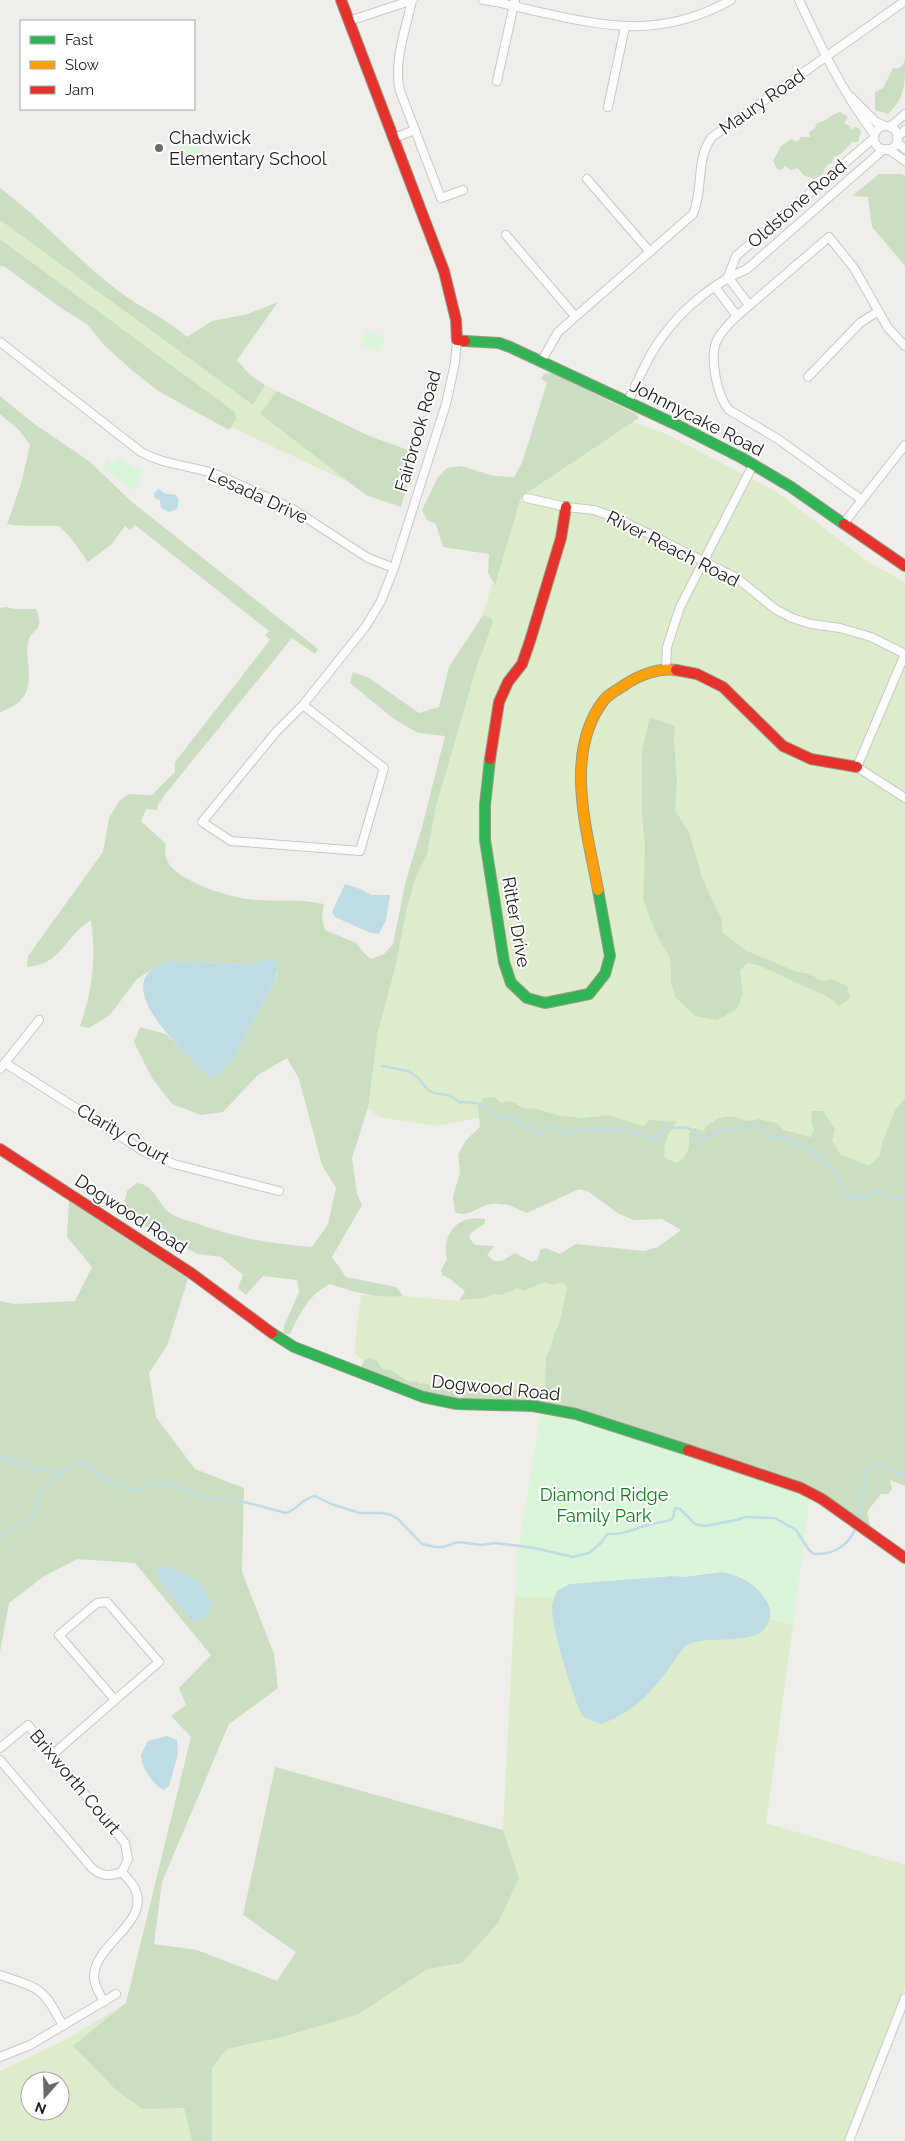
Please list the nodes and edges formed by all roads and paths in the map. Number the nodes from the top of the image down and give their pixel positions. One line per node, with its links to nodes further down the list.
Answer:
1 (341, 0): 8 (street, Fairbrook Road)
2 (412, 0): 8 (street); 16 (street)
3 (483, 0): 7 (street)
4 (731, 0): 9 (street)
5 (799, 0): 10 (street)
6 (905, 2): 10 (street, Maury Road)
7 (514, 3): 9 (street); 11 (street)
8 (349, 21): 19 (street, Fairbrook Road)
9 (625, 27): 13 (street)
10 (826, 57): 12 (street); 27 (street, Maury Road)
11 (497, 81)
12 (849, 96): 15 (street); 18 (street)
13 (608, 106)
14 (905, 114): 15 (street)
15 (888, 126): 18 (street); 20 (street)
16 (415, 130): 19 (street); 25 (street)
17 (905, 130): 20 (street)
18 (874, 136): 21 (street); 28 (street, Oldstone Road)
19 (394, 138): 34 (street, Fairbrook Road)
20 (897, 140): 21 (street); 22 (street)
21 (886, 149): 23 (street); 28 (street, Oldstone Road)
22 (905, 149)
23 (905, 161)
24 (587, 179): 27 (street)
25 (463, 190)
26 (506, 235): 32 (street)
27 (650, 252): 32 (street, Maury Road)
28 (728, 277): 29 (street, Oldstone Road); 30 (street)
29 (715, 287): 33 (street); 39 (street, Oldstone Road)
30 (749, 305): 31 (street); 33 (street)
31 (877, 312): 36 (street); 38 (street)
32 (575, 316): 37 (street, Maury Road)
33 (737, 316): 43 (street)
34 (457, 340): 37 (street, Johnnycake Road); 48 (street, Fairbrook Road)
35 (0, 342): 48 (street, Lesada Drive)
36 (905, 346)
37 (541, 362): 39 (street, Johnnycake Road)
38 (808, 377)
39 (628, 401): 41 (street, Johnnycake Road)
40 (905, 445): 43 (street)
41 (753, 465): 45 (street, Johnnycake Road); 46 (street)
42 (527, 498): 44 (street, River Reach Road)
43 (862, 500): 45 (street)
44 (566, 507): 46 (street, River Reach Road); 50 (street, Ritter Drive)
45 (844, 523): 47 (street, Johnnycake Road)
46 (704, 560): 49 (street, River Reach Road); 50 (street)
47 (905, 566)
48 (394, 568): 51 (street, Fairbrook Road)
49 (905, 654): 52 (street)
50 (666, 668): 52 (street)
51 (304, 705): 51 (street, Fairbrook Road)
52 (857, 767): 53 (street)
53 (905, 798)
54 (39, 1020): 55 (street, Clarity Court)
55 (2, 1066): 57 (street, Clarity Court)
56 (0, 1149): 58 (street, Dogwood Road)
57 (279, 1191)
58 (905, 1558)
59 (116, 1700): 59 (street); 61 (street)
60 (0, 1748): 61 (street, Brixworth Court)
61 (52, 1755): 63 (street, Brixworth Court)
62 (0, 1760): 63 (street)
63 (122, 1872): 67 (street)
64 (0, 1975): 68 (street)
65 (116, 1994): 67 (street)
66 (905, 1998): 70 (street)
67 (104, 2002): 68 (street)
68 (63, 2026): 69 (street)
69 (0, 2057)
70 (849, 2141)

